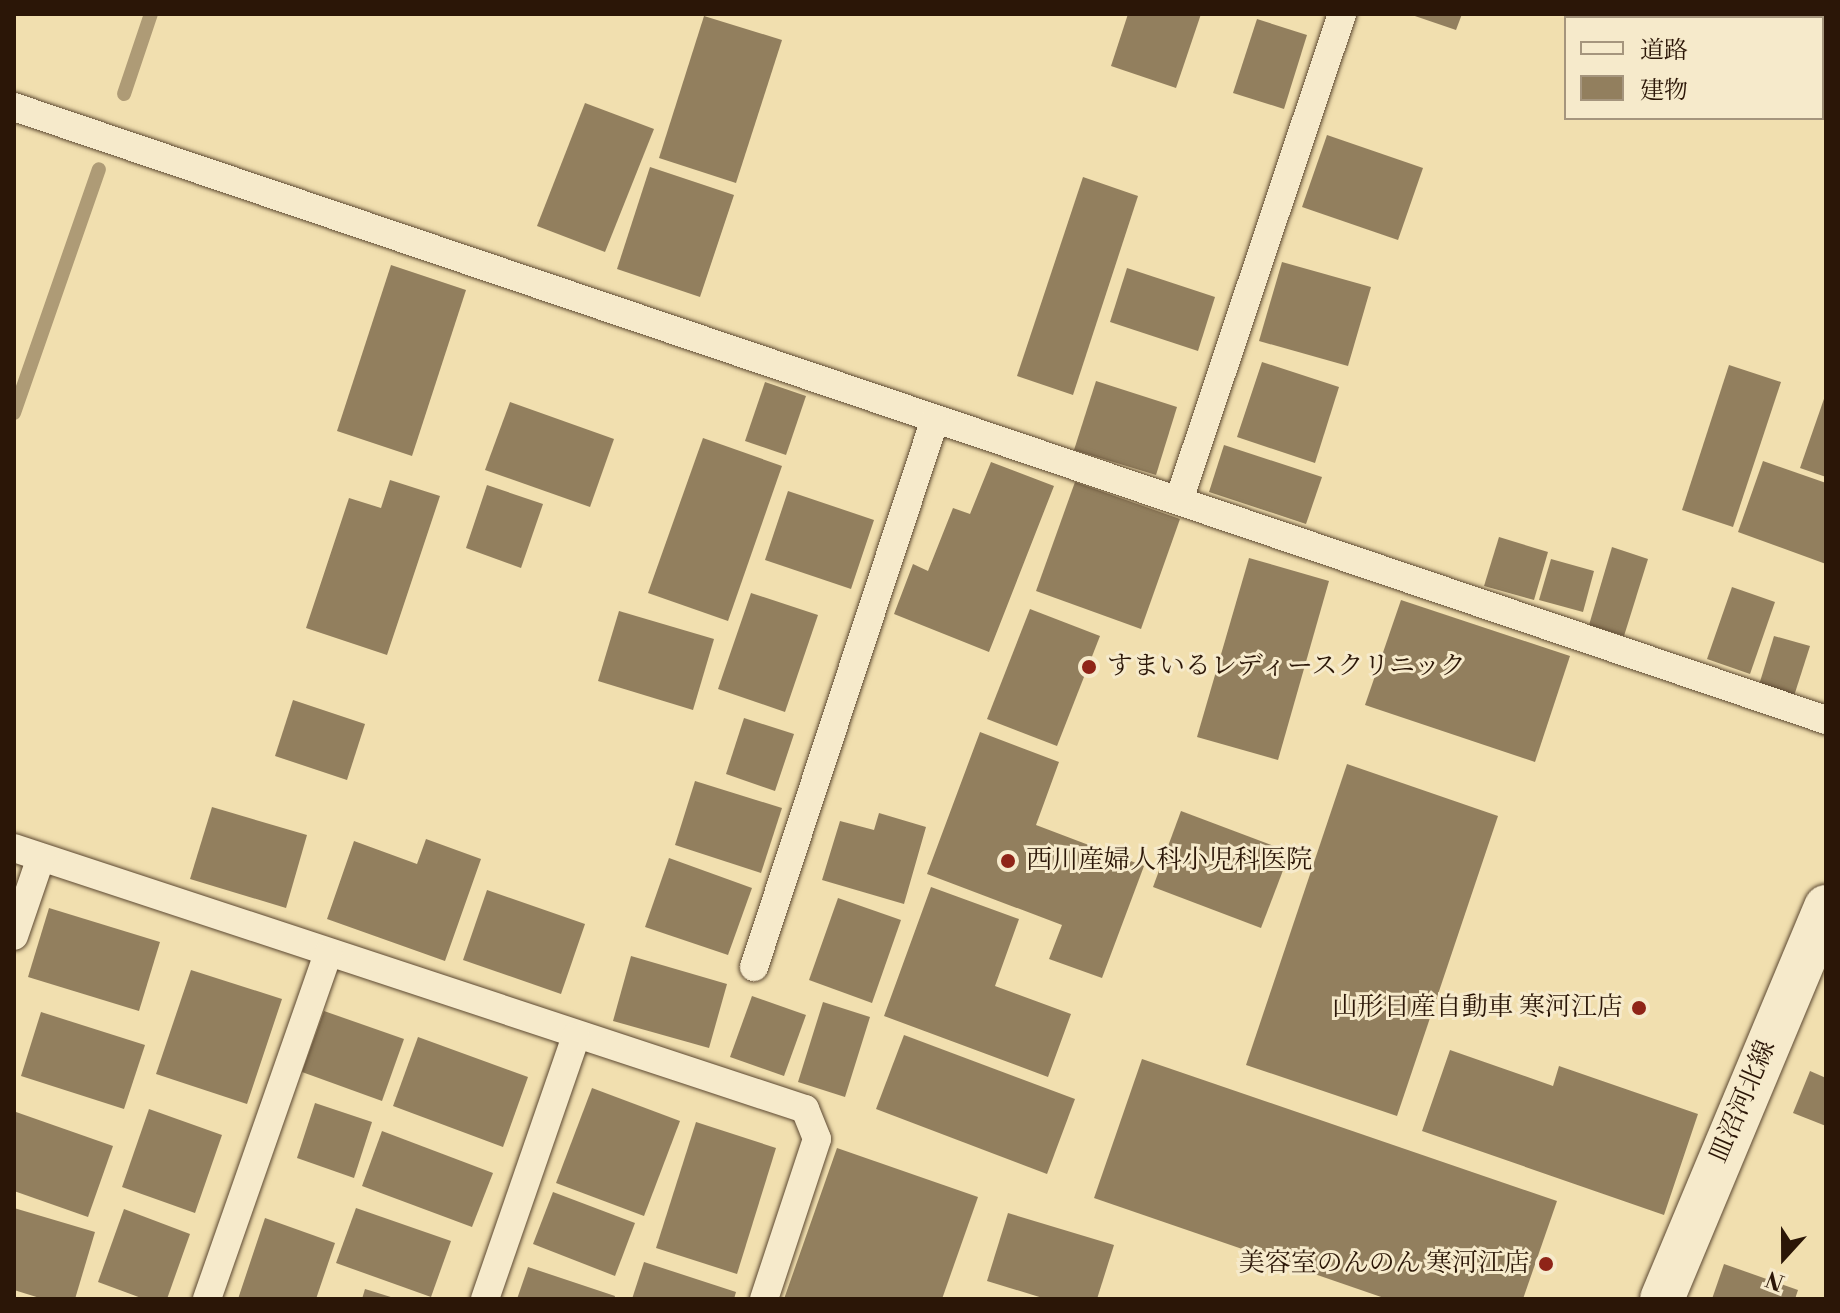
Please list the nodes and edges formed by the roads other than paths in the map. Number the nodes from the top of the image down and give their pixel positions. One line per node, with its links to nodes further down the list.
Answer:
1 (1342, 14): 4 (lane)
2 (14, 107): 3 (lane)
3 (935, 419): 4 (lane); 11 (lane)
4 (1179, 500): 5 (lane)
5 (1826, 720)
6 (14, 848): 7 (lane)
7 (41, 857): 9 (lane); 10 (lane)
8 (1826, 907): 16 (main road, 皿沼河北線)
9 (14, 936)
10 (328, 954): 12 (lane); 13 (lane)
11 (754, 967)
12 (576, 1036): 14 (lane); 15 (lane)
13 (207, 1299)
14 (485, 1299)
15 (764, 1299)
16 (1662, 1299)

